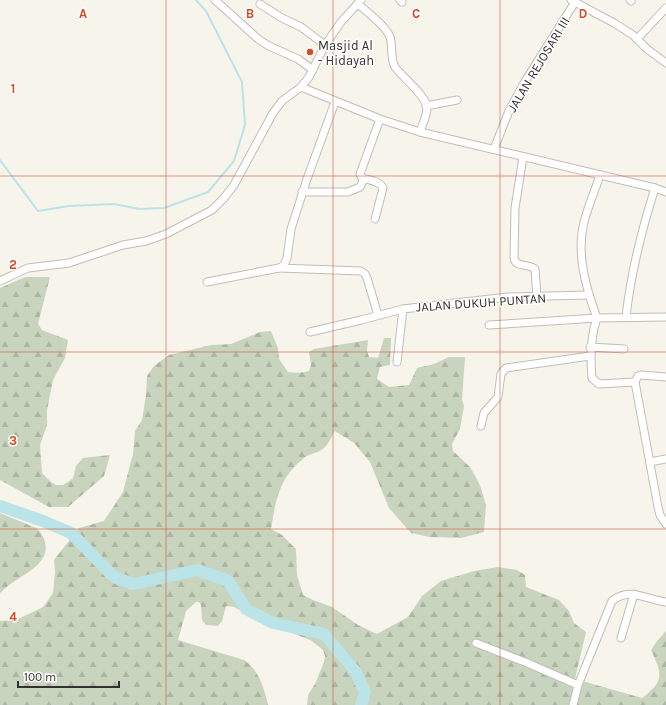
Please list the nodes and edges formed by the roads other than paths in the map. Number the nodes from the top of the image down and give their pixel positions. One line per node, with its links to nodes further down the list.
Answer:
1 (215, 0): 9 (street)
2 (357, 2): 7 (street); 13 (street)
3 (578, 2): 6 (street); 16 (street, JALAN REJOSARI III)
4 (260, 4): 7 (street)
5 (666, 8): 6 (street)
6 (637, 39): 8 (street)
7 (324, 46): 9 (street)
8 (666, 63)
9 (313, 70): 10 (street)
10 (301, 88): 12 (street); 25 (street)
11 (457, 100): 13 (street)
12 (335, 102): 14 (street); 21 (street)
13 (426, 106): 15 (street)
14 (380, 119): 15 (street); 19 (street)
15 (420, 132): 16 (street)
16 (494, 149): 17 (street)
17 (523, 157): 18 (street); 28 (street)
18 (600, 175): 20 (street); 27 (street)
19 (364, 179): 21 (street); 23 (street)
20 (655, 188): 22 (street); 31 (street)
21 (302, 192): 24 (street)
22 (666, 192)
23 (375, 219)
24 (278, 268): 26 (street); 30 (street)
25 (0, 281)
26 (207, 282)
27 (589, 295): 28 (street, JALAN DUKUH PUNTAN); 33 (street)
28 (537, 297): 29 (street, JALAN DUKUH PUNTAN)
29 (403, 308): 30 (street); 39 (street, JALAN DUKUH PUNTAN)
30 (378, 315): 35 (street)
31 (626, 317): 32 (street); 33 (street)
32 (666, 317)
33 (597, 318): 34 (street); 36 (street)
34 (489, 325)
35 (310, 332)
36 (590, 347): 37 (street); 38 (street)
37 (624, 349)
38 (590, 356): 41 (street); 42 (street)
39 (397, 362)
40 (666, 377): 41 (street)
41 (635, 382): 44 (street)
42 (481, 426)
43 (666, 459): 44 (street)
44 (650, 462): 45 (street)
45 (666, 524)
46 (634, 594): 47 (street); 48 (street); 50 (street)
47 (666, 602)
48 (621, 638)
49 (476, 643): 50 (street)
50 (578, 685): 51 (street)
51 (572, 705)

